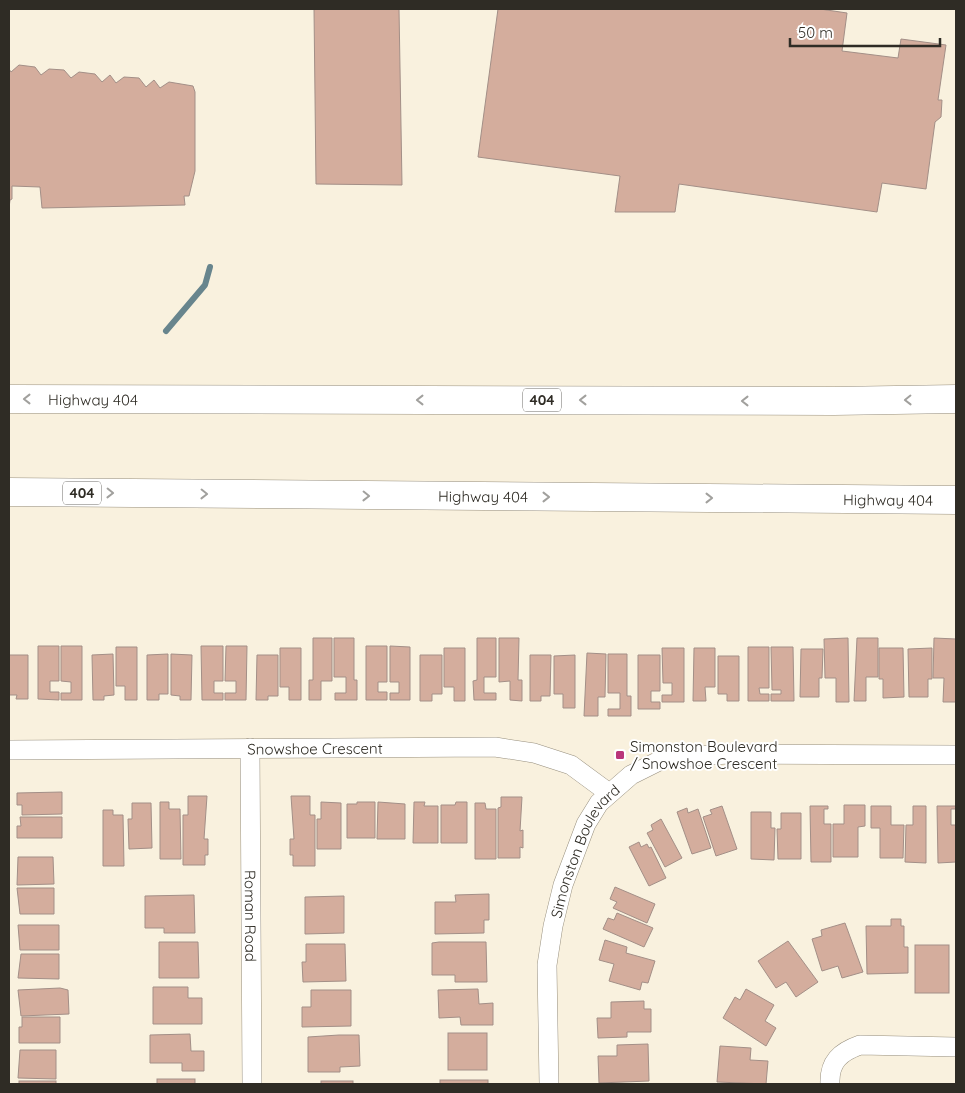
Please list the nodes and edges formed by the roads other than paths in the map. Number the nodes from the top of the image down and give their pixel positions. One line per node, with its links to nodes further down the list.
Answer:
1 (9, 399): 2 (highway, Highway 404 / 404, one-way to 1)
2 (956, 399)
3 (9, 492): 4 (highway, Highway 404 / 404, one-way to 4)
4 (956, 500)
5 (250, 748): 6 (street, Snowshoe Crescent); 8 (street, Snowshoe Crescent); 10 (street, Roman Road)
6 (9, 750)
7 (956, 755): 8 (street, Simonston Boulevard)
8 (609, 793): 11 (street, Simonston Boulevard)
9 (956, 1048): 12 (street)
10 (252, 1084)
11 (549, 1084)
12 (830, 1084)

